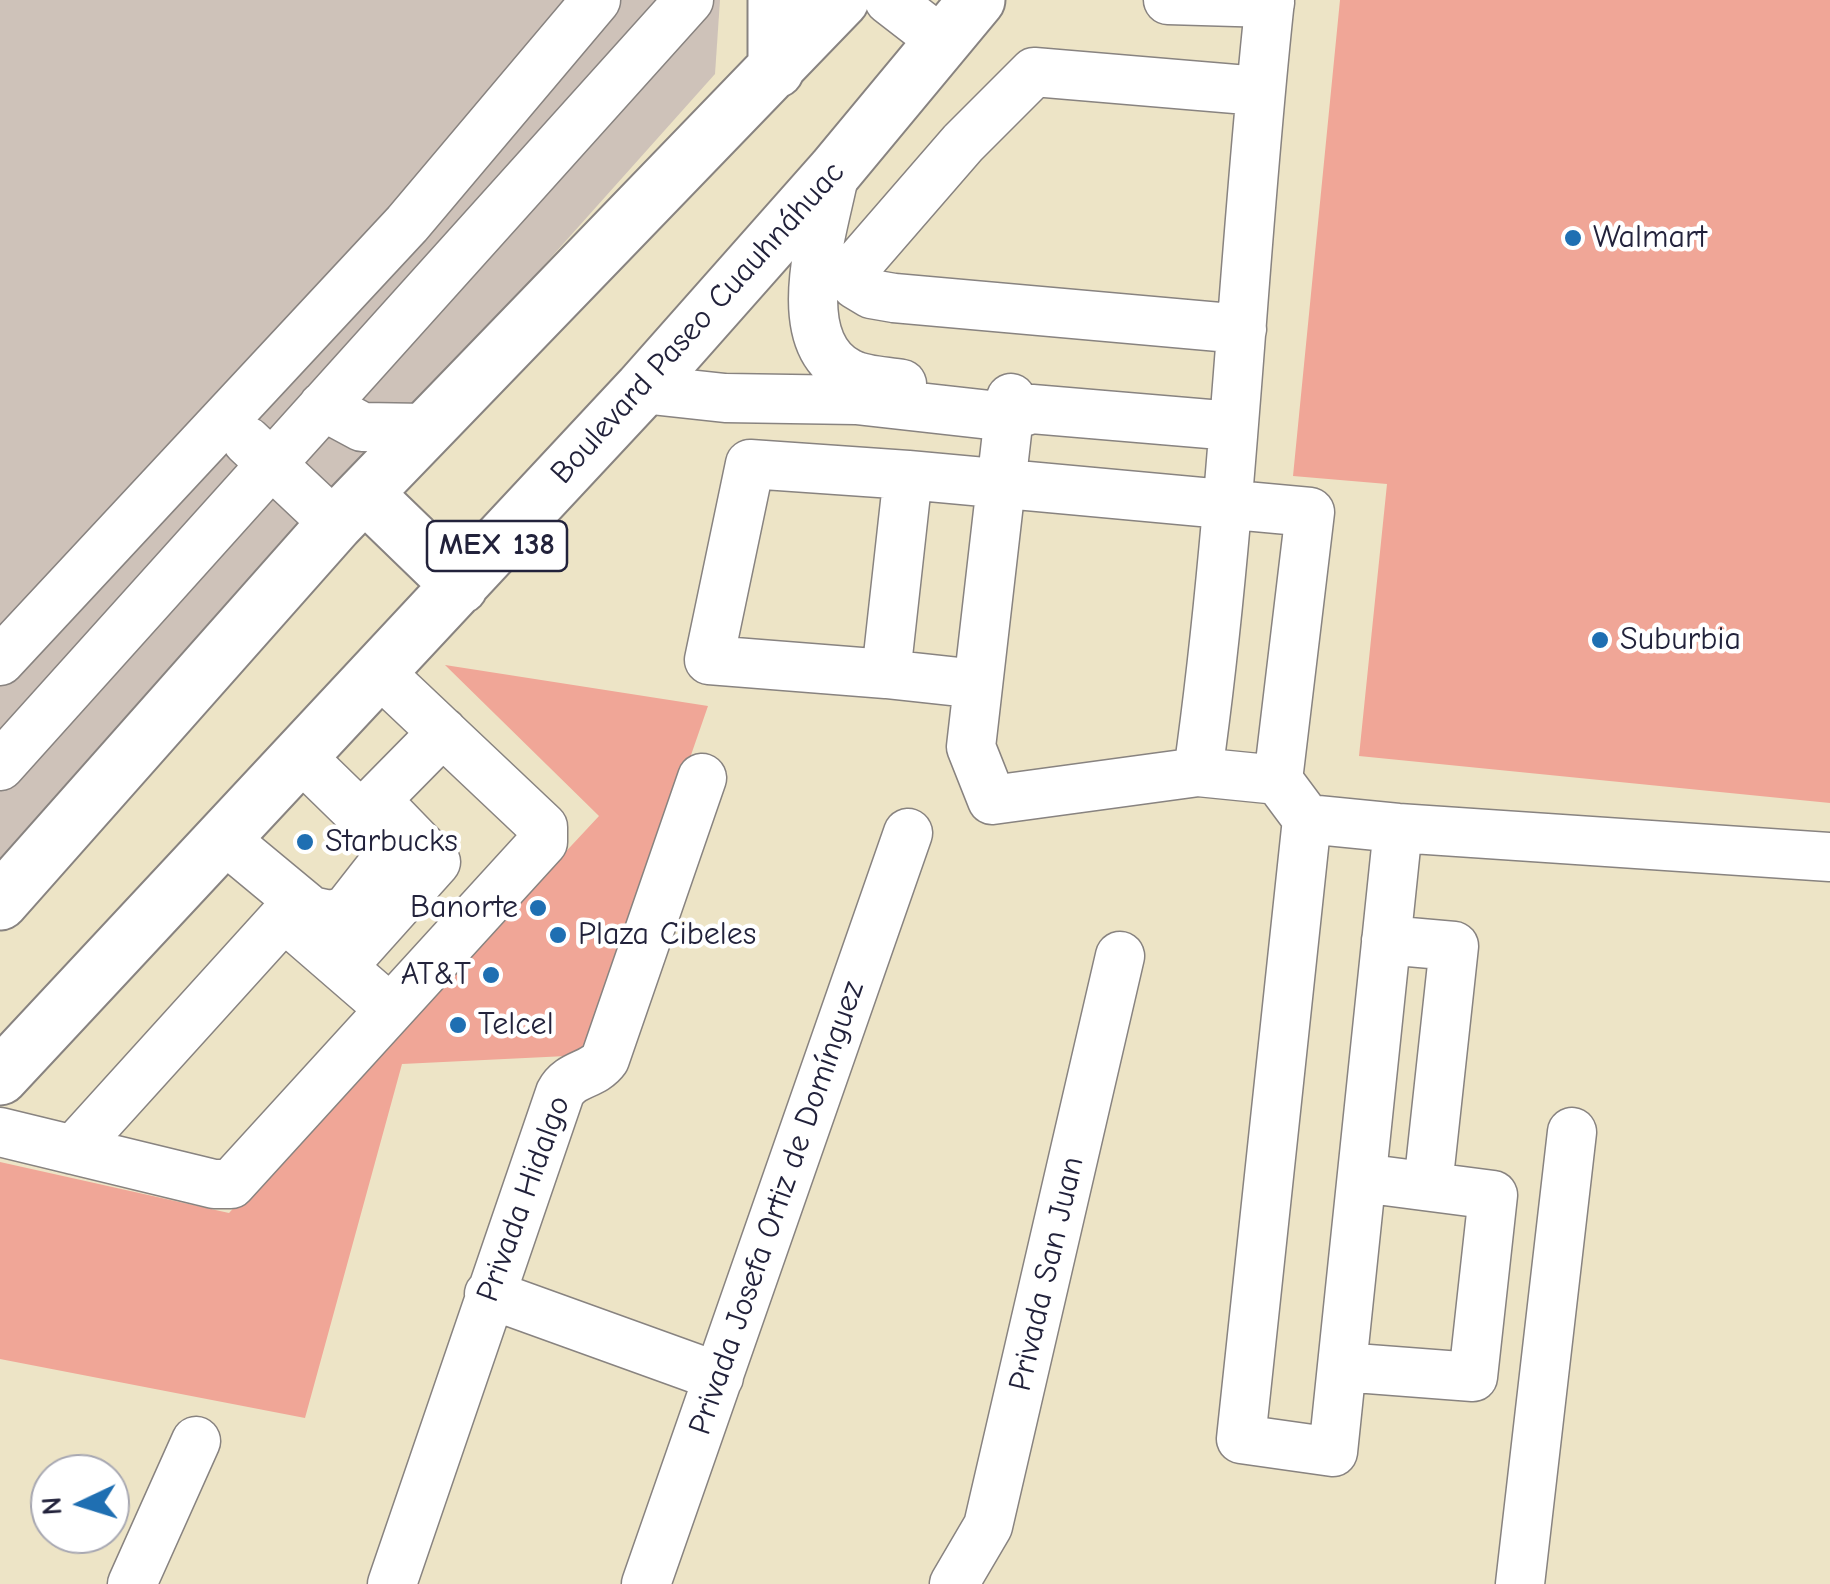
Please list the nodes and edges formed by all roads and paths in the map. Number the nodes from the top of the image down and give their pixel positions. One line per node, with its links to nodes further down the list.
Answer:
1 (596, 0): 17 (street)
2 (689, 0): 15 (street)
3 (776, 0): 10 (main road)
4 (840, 0): 10 (main road)
5 (890, 0): 9 (street)
6 (976, 0): 9 (main road, Boulevard Paseo Cuauhnáhuac / MEX 138)
7 (1168, 0): 8 (street)
8 (1270, 1): 11 (street)
9 (942, 42): 12 (main road, Boulevard Paseo Cuauhnáhuac / MEX 138)
10 (776, 70): 19 (main road)
11 (1259, 91): 13 (street); 13 (street)
12 (835, 171): 14 (main road, Boulevard Paseo Cuauhnáhuac / MEX 138); 16 (street)
13 (1242, 329): 18 (street)
14 (642, 388): 16 (street); 25 (main road, Boulevard Paseo Cuauhnáhuac / MEX 138)
15 (323, 406): 19 (street); 20 (street)
16 (1017, 408): 18 (street); 22 (street)
17 (223, 422): 20 (street); 26 (street)
18 (1233, 426): 23 (street)
19 (426, 428): 24 (main road)
20 (271, 463): 24 (street); 32 (street)
21 (908, 475): 22 (street); 28 (street); 28 (street)
22 (1001, 484): 23 (street); 29 (street)
23 (1226, 506): 33 (street); 35 (street)
24 (351, 509): 25 (main road); 41 (main road)
25 (460, 586): 27 (main road, Boulevard Paseo Cuauhnáhuac / MEX 138)
26 (0, 662)
27 (379, 672): 30 (street); 31 (main road, Boulevard Paseo Cuauhnáhuac / MEX 138)
28 (886, 674): 29 (street)
29 (978, 684): 33 (street)
30 (444, 732): 44 (street); 45 (street)
31 (300, 756): 39 (main road, Boulevard Paseo Cuauhnáhuac / MEX 138); 39 (street)
32 (0, 766)
33 (1198, 772): 35 (street)
34 (702, 778): 52 (street, Privada Hidalgo)
35 (1278, 780): 36 (street)
36 (1307, 819): 37 (street); 53 (street)
37 (1398, 828): 40 (street); 42 (street)
38 (908, 832): 54 (street, Privada Josefa Ortiz de Domínguez)
39 (224, 838): 46 (main road, Boulevard Paseo Cuauhnáhuac / MEX 138)
40 (1830, 857)
41 (0, 902)
42 (1386, 940): 50 (street); 51 (street)
43 (1120, 956): 59 (street, Privada San Juan)
44 (342, 967): 45 (street); 49 (street)
45 (389, 1008): 49 (street)
46 (0, 1076)
47 (0, 1132): 49 (street)
48 (1572, 1132): 60 (street)
49 (73, 1150)
50 (1362, 1178): 51 (street); 53 (street)
51 (1428, 1186): 53 (street)
52 (489, 1294): 54 (street); 57 (street, Privada Hidalgo)
53 (1342, 1367)
54 (719, 1378): 58 (street, Privada Josefa Ortiz de Domínguez)
55 (196, 1441): 56 (street)
56 (132, 1584)
57 (392, 1584)
58 (646, 1584)
59 (954, 1584)
60 (1520, 1584)

